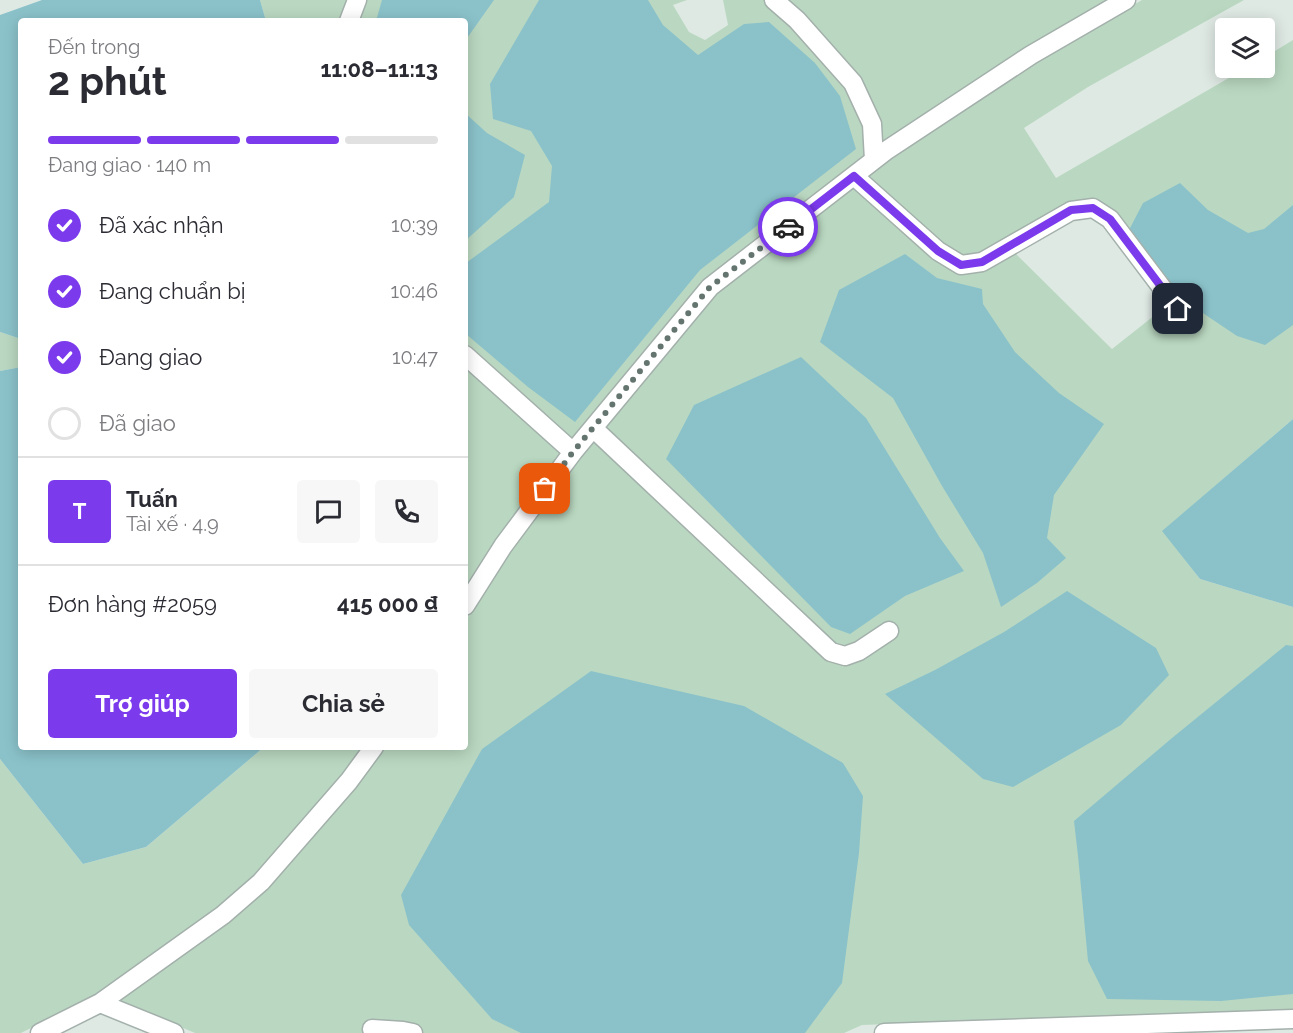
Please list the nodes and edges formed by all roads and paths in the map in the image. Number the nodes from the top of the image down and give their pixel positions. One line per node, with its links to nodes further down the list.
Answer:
1 (357, 0): 4 (street)
2 (774, 0): 5 (street)
3 (1126, 0): 5 (street)
4 (351, 18)
5 (874, 160): 6 (street)
6 (854, 176): 7 (street); 9 (street)
7 (1178, 309)
8 (468, 358): 10 (street)
9 (593, 428): 10 (street); 12 (street)
10 (573, 452): 11 (street)
11 (468, 601)
12 (889, 631)
13 (372, 750): 14 (street)
14 (100, 1003): 18 (street); 19 (street)
15 (1293, 1019): 17 (street)
16 (372, 1029): 20 (street)
17 (1100, 1029): 21 (street)
18 (40, 1033)
19 (174, 1033)
20 (413, 1033)
21 (884, 1033)

